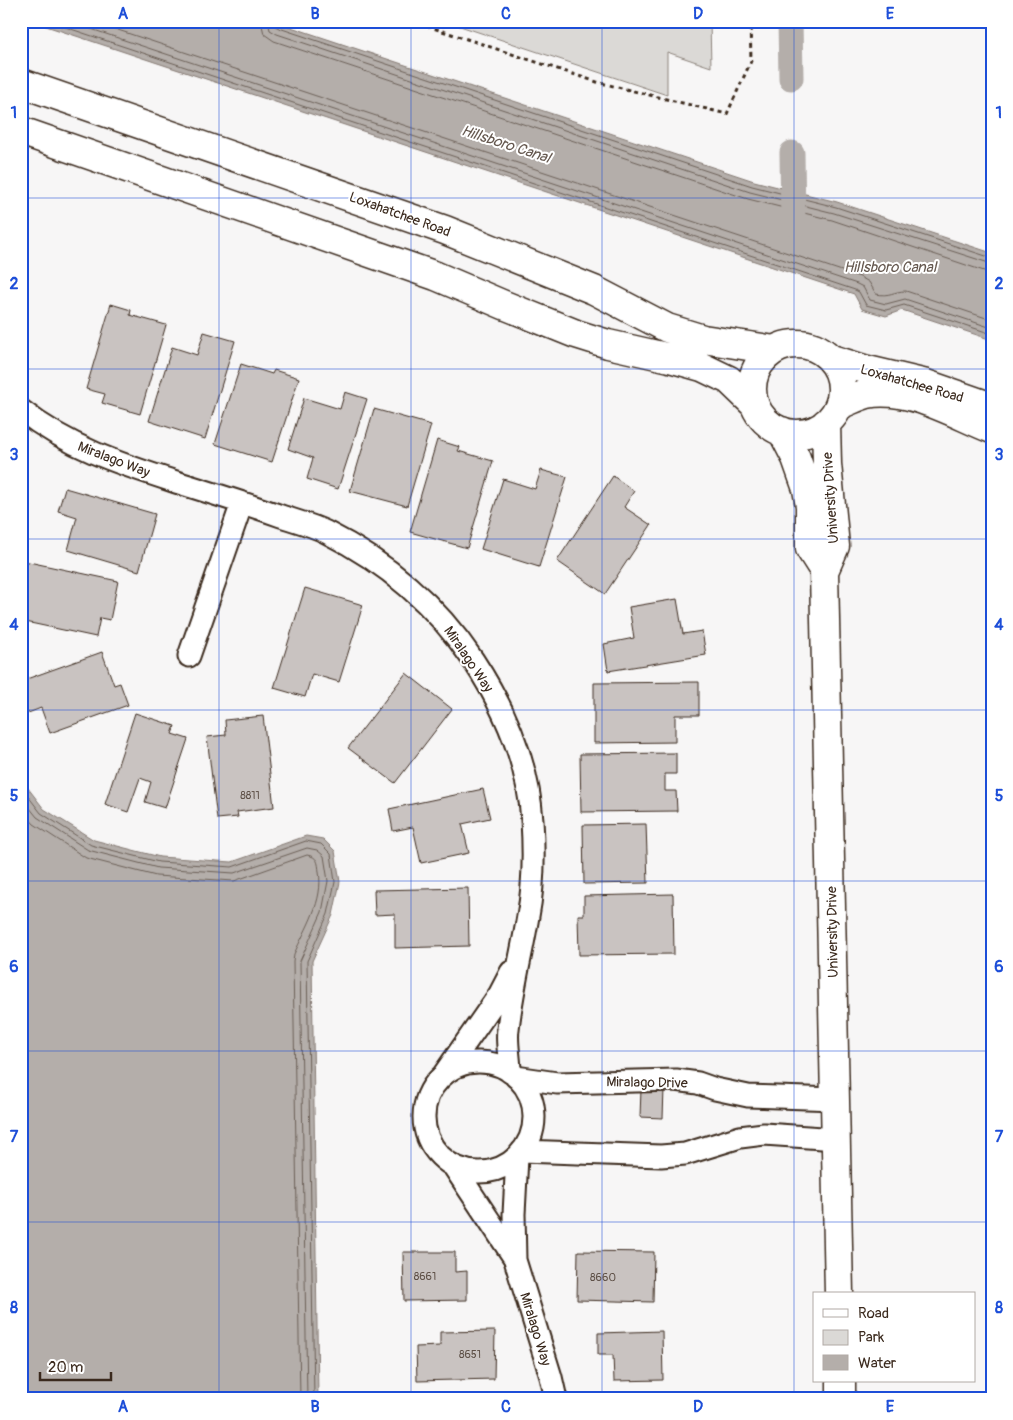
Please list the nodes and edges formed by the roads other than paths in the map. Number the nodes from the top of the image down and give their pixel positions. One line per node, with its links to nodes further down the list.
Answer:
1 (21, 83): 3 (main road, Loxahatchee Road)
2 (21, 132): 5 (main road)
3 (775, 350): 4 (main road); 5 (main road)
4 (832, 359): 6 (main road, Loxahatchee Road); 8 (main road)
5 (755, 405): 10 (main road)
6 (992, 406)
7 (21, 410): 11 (street, Miralago Way)
8 (832, 414): 9 (main road, Loxahatchee Road); 10 (main road); 12 (main road, University Drive)
9 (992, 429)
10 (782, 431): 12 (main road, University Drive)
11 (242, 503): 13 (street); 14 (street, Miralago Way)
12 (824, 571): 17 (main road, University Drive)
13 (189, 656)
14 (519, 956): 15 (street, Miralago Way); 16 (street, Miralago Way)
15 (513, 1074): 16 (street); 17 (street, Miralago Drive); 19 (street)
16 (442, 1076): 20 (street)
17 (836, 1100): 18 (main road, University Drive)
18 (837, 1139): 19 (street); 22 (main road, University Drive)
19 (520, 1154): 20 (street); 21 (street, Miralago Way)
20 (454, 1167): 21 (street, Miralago Way)
21 (515, 1260): 24 (street, Miralago Way)
22 (839, 1292)
23 (841, 1382): 25 (main road)
24 (556, 1399)
25 (841, 1399)

